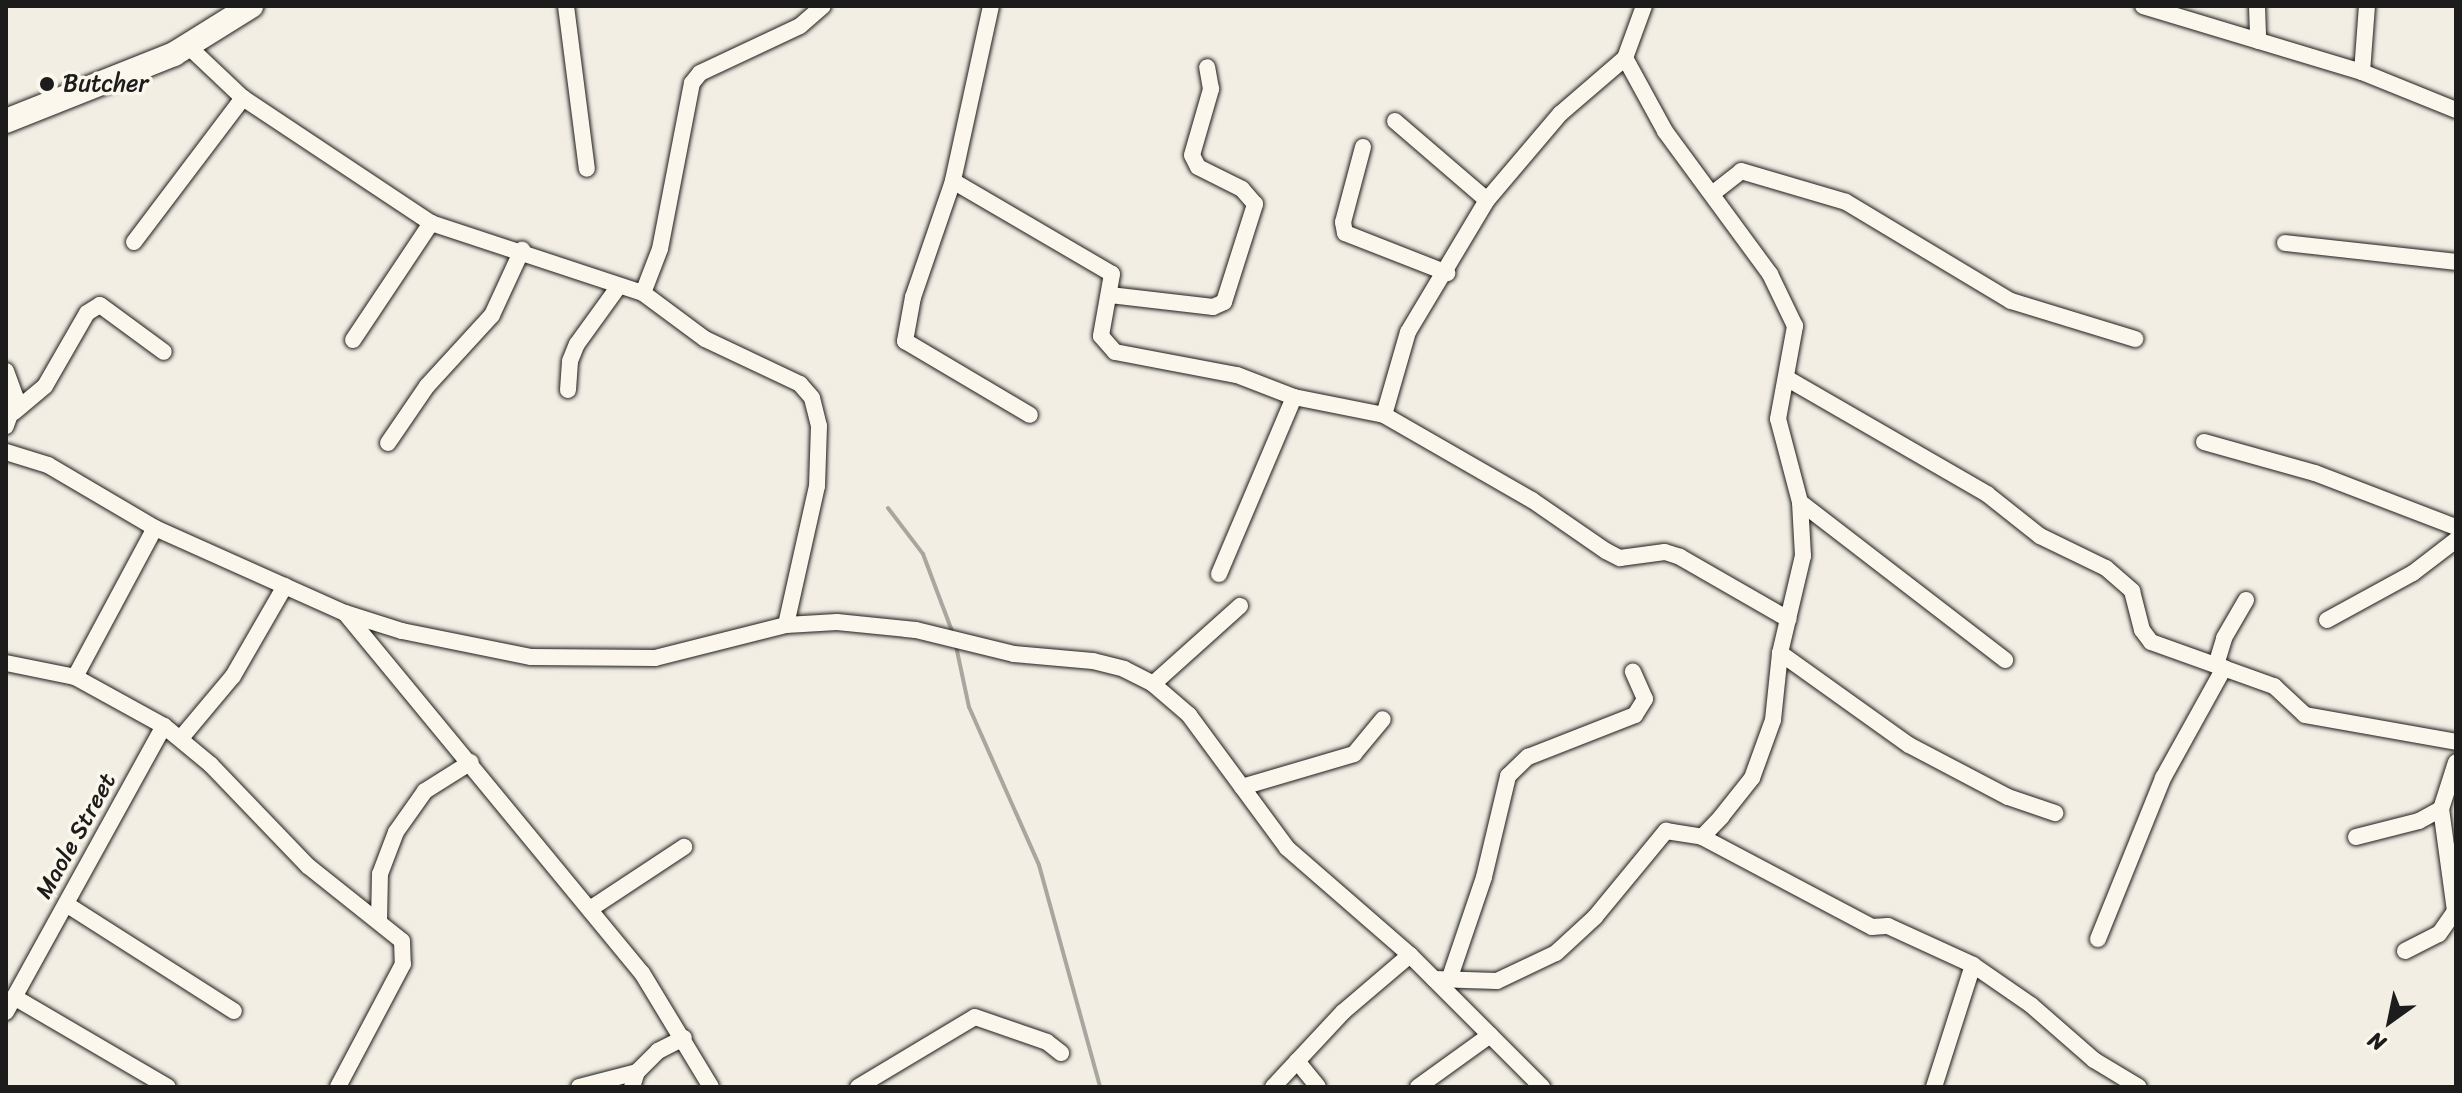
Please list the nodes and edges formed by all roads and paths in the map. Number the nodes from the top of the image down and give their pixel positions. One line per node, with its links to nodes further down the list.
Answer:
1 (251, 6): 10 (main road)
2 (566, 6): 19 (street)
3 (823, 6): 30 (street)
4 (991, 6): 20 (street)
5 (1644, 6): 11 (street)
6 (2143, 6): 9 (street)
7 (2257, 6): 9 (street)
8 (2367, 6): 13 (street)
9 (2258, 41): 13 (street)
10 (188, 46): 14 (street); 16 (main road)
11 (1625, 58): 21 (street); 22 (street)
12 (1207, 67): 31 (street)
13 (2362, 72): 15 (street)
14 (243, 98): 23 (street); 24 (street)
15 (2456, 110)
16 (6, 121)
17 (1395, 121): 22 (street)
18 (1363, 147): 28 (street)
19 (587, 169)
20 (953, 181): 31 (street); 39 (street)
21 (1712, 194): 32 (street); 36 (street)
22 (1487, 200): 28 (street)
23 (431, 223): 26 (street); 33 (street)
24 (134, 242)
25 (2285, 243): 27 (street)
26 (522, 250): 29 (street); 43 (street)
27 (2456, 262)
28 (1447, 273): 40 (street)
29 (619, 286): 30 (street); 37 (street)
30 (643, 293): 56 (street)
31 (1110, 295): 38 (street)
32 (2135, 339)
33 (353, 340)
34 (164, 352): 41 (street)
35 (6, 371): 41 (street)
36 (1788, 379): 45 (street); 60 (street)
37 (568, 390)
38 (1294, 397): 40 (street); 49 (street)
39 (1030, 415)
40 (1384, 415): 54 (street)
41 (10, 419)
42 (2204, 442): 46 (street)
43 (388, 443)
44 (6, 452): 47 (street)
45 (1800, 502): 54 (street); 58 (street)
46 (2456, 527)
47 (155, 528): 50 (street); 62 (street)
48 (2456, 540): 55 (street)
49 (1219, 574)
50 (285, 586): 53 (street); 66 (street)
51 (2246, 600): 60 (street)
52 (1240, 606): 63 (street)
53 (345, 613): 56 (street); 68 (street)
54 (1788, 619): 57 (street)
55 (2327, 620)
56 (786, 625): 63 (street)
57 (1780, 653): 72 (street); 73 (street)
58 (2005, 660)
59 (6, 663): 62 (street)
60 (2220, 666): 67 (street); 79 (street)
61 (1633, 672): 83 (street)
62 (75, 677): 65 (street)
63 (1153, 684): 70 (street)
64 (1383, 719): 70 (street)
65 (164, 726): 66 (street); 76 (street, Maole Street)
66 (181, 738): 78 (street)
67 (2456, 742)
68 (471, 762): 77 (street); 78 (street)
69 (2456, 762): 71 (street)
70 (1242, 787): 81 (street)
71 (2441, 809): 74 (street); 80 (street)
72 (2055, 813)
73 (1702, 837): 82 (street); 83 (street)
74 (2356, 837)
75 (684, 847): 77 (street)
76 (66, 904): 84 (street, Maole Street); 85 (street)
77 (590, 909): 87 (street)
78 (379, 921): 92 (street)
79 (2098, 939)
80 (2405, 951)
81 (1410, 955): 83 (street); 89 (street)
82 (1973, 965): 100 (street); 101 (street)
83 (1441, 980): 86 (street)
84 (10, 1005): 91 (street)
85 (234, 1011)
86 (1490, 1035): 98 (street); 99 (street)
87 (684, 1038): 90 (street); 94 (street)
88 (1061, 1053): 95 (street)
89 (1297, 1061): 96 (street); 97 (street)
90 (635, 1080): 93 (street)
91 (168, 1087)
92 (338, 1087)
93 (579, 1087)
94 (711, 1087)
95 (860, 1087)
96 (1273, 1087)
97 (1318, 1087)
98 (1418, 1087)
99 (1542, 1087)
100 (1934, 1087)
101 (2139, 1087)

